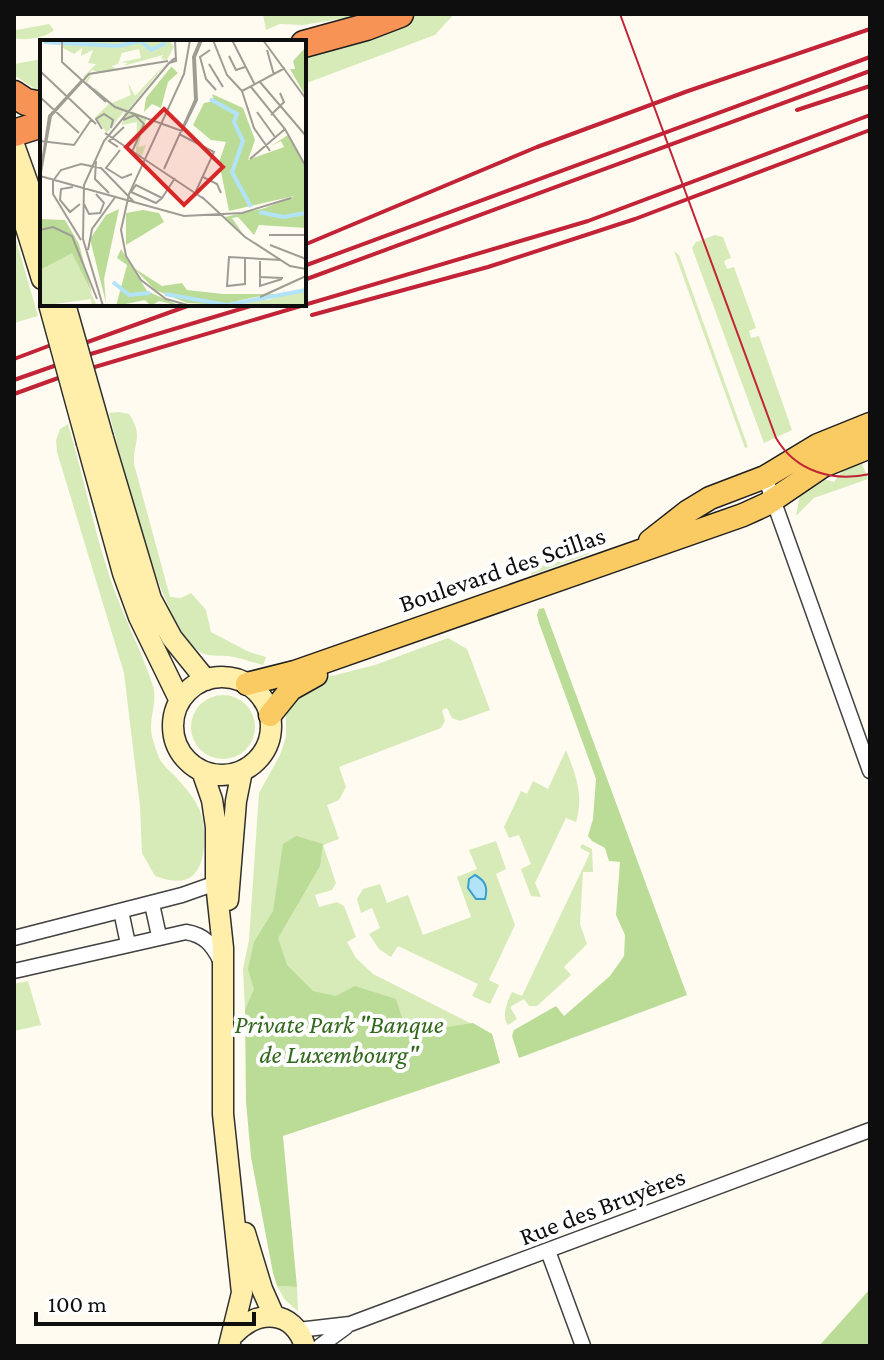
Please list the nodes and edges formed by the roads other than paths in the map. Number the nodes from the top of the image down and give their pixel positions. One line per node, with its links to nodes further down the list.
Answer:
1 (400, 14): 2 (highway)
2 (306, 43)
3 (14, 94): 4 (highway)
4 (40, 105)
5 (40, 125): 6 (highway)
6 (14, 133)
7 (14, 145): 9 (main road)
8 (14, 191): 10 (main road)
9 (40, 217)
10 (40, 273)
11 (50, 306): 14 (main road, bridge)
12 (65, 306): 14 (main road, bridge)
13 (870, 424): 16 (main road, Boulevard des Scillas)
14 (95, 440): 20 (main road); 22 (main road)
15 (870, 447): 17 (main road, Boulevard des Scillas)
16 (765, 477): 17 (street); 18 (main road, Boulevard des Scillas)
17 (774, 500): 18 (main road, Boulevard des Scillas); 26 (street)
18 (637, 552): 19 (main road, Boulevard des Scillas)
19 (385, 640): 21 (main road, Boulevard des Scillas); 23 (main road, Boulevard des Scillas)
20 (206, 680): 21 (main road); 22 (main road)
21 (247, 684): 23 (main road)
22 (180, 701): 24 (main road)
23 (270, 715): 25 (main road)
24 (202, 771): 25 (main road); 27 (main road)
25 (242, 771): 33 (main road)
26 (870, 771)
27 (216, 883): 28 (street); 33 (main road)
28 (152, 904): 29 (street); 30 (street)
29 (121, 911): 31 (street); 32 (street)
30 (159, 936): 32 (street); 33 (street)
31 (14, 938)
32 (128, 944): 34 (street)
33 (223, 957): 36 (main road)
34 (14, 971)
35 (870, 1130): 37 (street, Rue des Bruyères)
36 (231, 1191): 38 (main road); 41 (main road)
37 (548, 1251): 39 (street, Rue des Bruyères); 43 (street)
38 (274, 1316): 40 (main road); 41 (main road)
39 (350, 1324): 40 (street); 42 (street)
40 (301, 1338)
41 (232, 1340)
42 (320, 1346)
43 (583, 1346)

